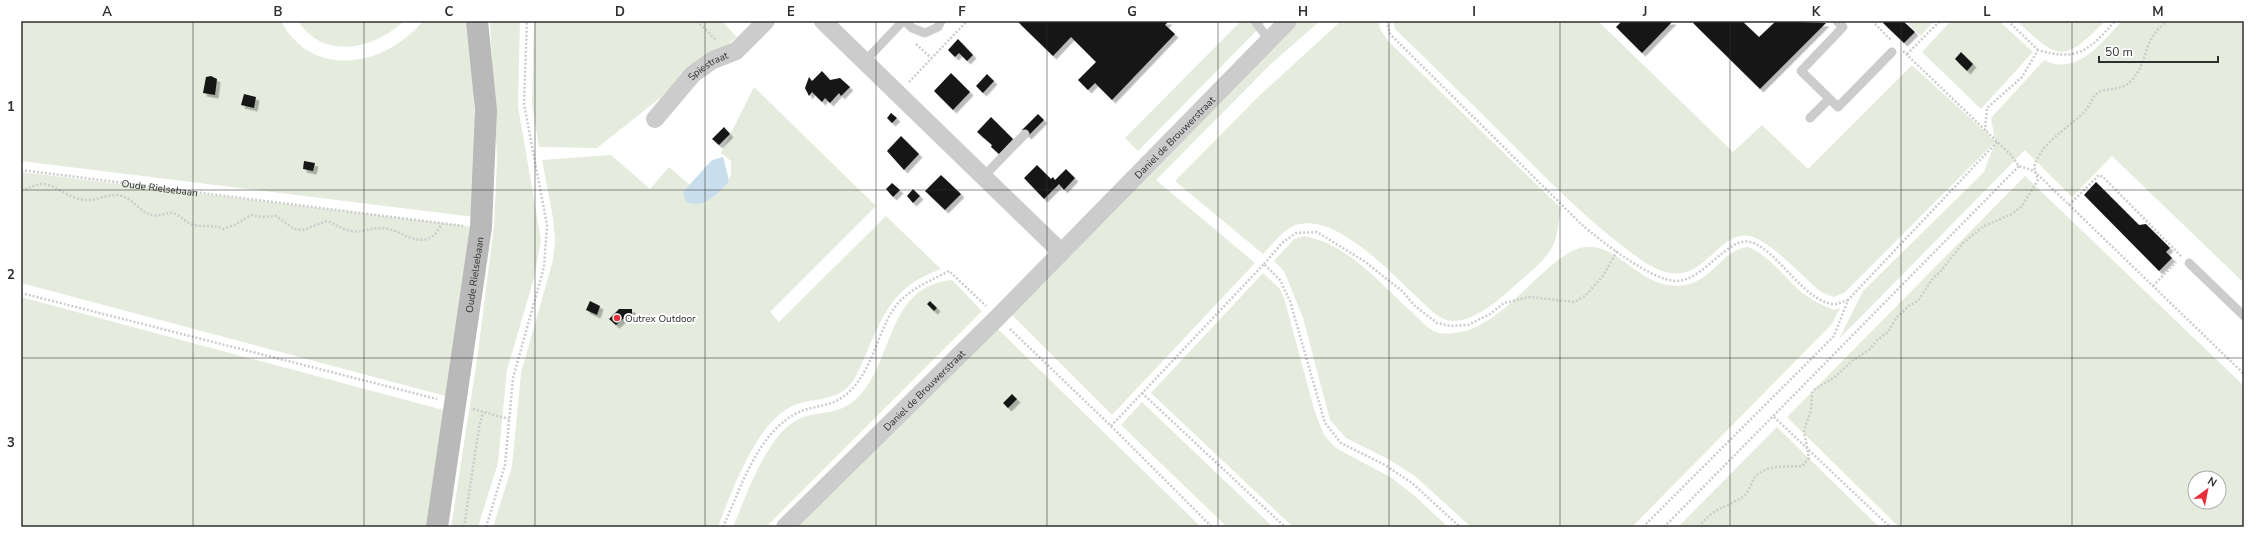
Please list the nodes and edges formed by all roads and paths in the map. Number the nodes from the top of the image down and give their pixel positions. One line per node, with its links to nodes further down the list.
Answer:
1 (477, 21): 49 (street, Oude Rielsebaan)
2 (527, 21): 51 (path)
3 (697, 21): 21 (path)
4 (766, 21): 21 (street, Spiestraat)
5 (823, 21): 23 (street)
6 (940, 21): 17 (lane)
7 (967, 21): 24 (path)
8 (1255, 21): 18 (lane)
9 (1288, 21): 18 (street, Daniel de Brouwerstraat)
10 (1387, 21): 37 (path)
11 (1838, 21): 25 (lane)
12 (1872, 21): 22 (path)
13 (1940, 21): 22 (path)
14 (2008, 21): 19 (path)
15 (2115, 21): 19 (path)
16 (2168, 21): 33 (path)
17 (899, 22): 23 (lane)
18 (1269, 40): 38 (street, Daniel de Brouwerstraat)
19 (2038, 50): 28 (path)
20 (1892, 52): 25 (lane)
21 (730, 54): 27 (street, Spiestraat)
22 (1907, 54): 28 (path)
23 (865, 61): 24 (street)
24 (898, 94): 34 (street)
25 (1829, 99): 26 (lane)
26 (1810, 118)
27 (656, 119)
28 (1985, 131): 30 (path)
29 (1025, 134): 34 (lane)
30 (1997, 142): 31 (path); 44 (path)
31 (2019, 166): 33 (path); 50 (path)
32 (21, 170): 35 (path, Oude Rielsebaan)
33 (2034, 171): 36 (path); 53 (path)
34 (983, 177): 38 (street)
35 (21, 190)
36 (2069, 205): 39 (path); 42 (path)
37 (1617, 251): 41 (path); 44 (path)
38 (1061, 252): 46 (street, Daniel de Brouwerstraat)
39 (2182, 256): 40 (path); 42 (path)
40 (2189, 263): 45 (lane)
41 (1264, 264): 48 (path); 61 (path)
42 (2153, 286): 47 (path)
43 (21, 293): 49 (path)
44 (1848, 300): 62 (path)
45 (2244, 316)
46 (998, 317): 52 (path); 57 (path); 58 (street, Daniel de Brouwerstraat)
47 (2244, 374)
48 (1142, 393): 52 (path); 60 (path)
49 (456, 404): 54 (street, Oude Rielsebaan)
50 (1774, 417): 53 (path); 63 (path)
51 (509, 419): 55 (path); 56 (path)
52 (1111, 426): 59 (path)
53 (1808, 452): 64 (path); 65 (path)
54 (436, 527)
55 (464, 527)
56 (486, 527)
57 (723, 527)
58 (785, 527)
59 (1212, 527)
60 (1284, 527)
61 (1460, 527)
62 (1643, 527)
63 (1664, 527)
64 (1699, 527)
65 (1890, 527)

